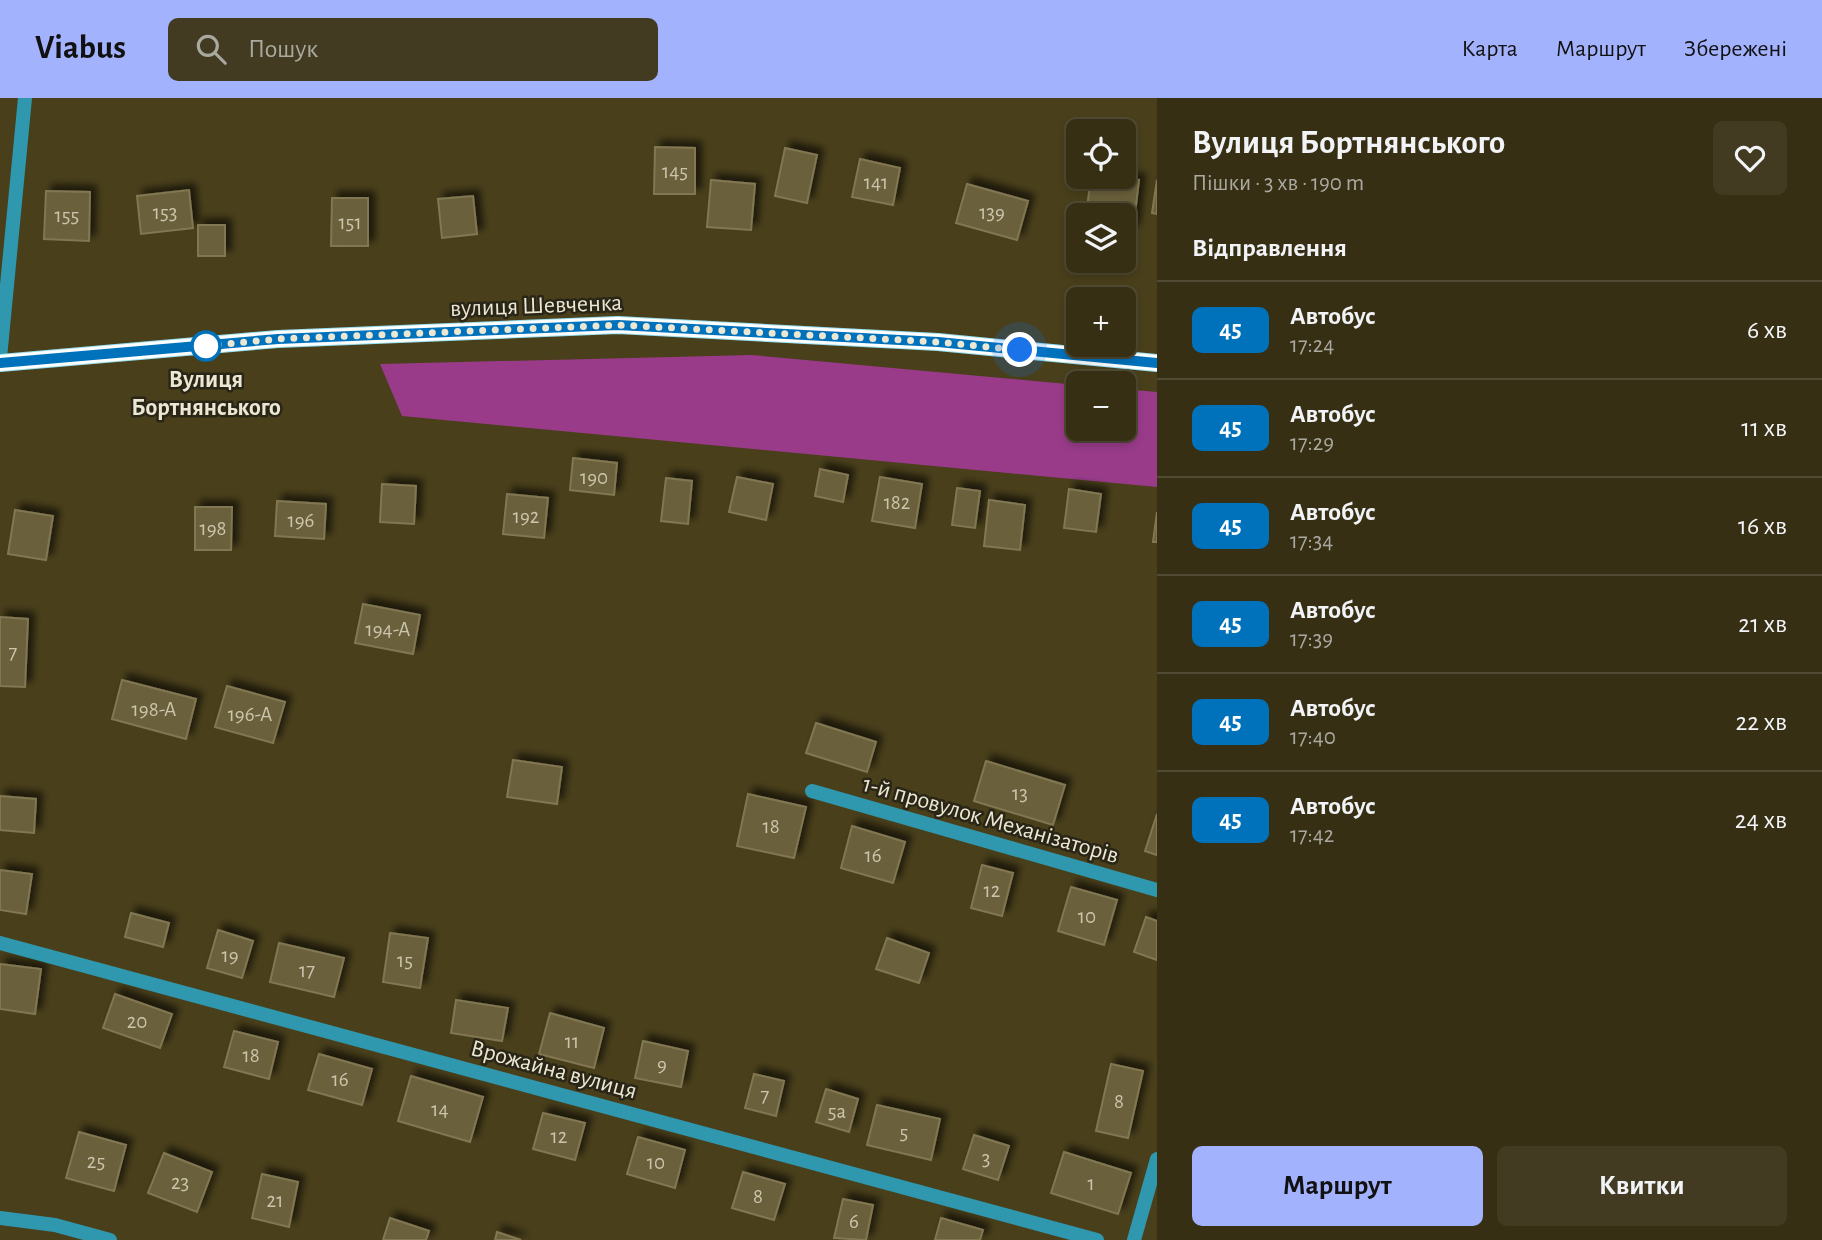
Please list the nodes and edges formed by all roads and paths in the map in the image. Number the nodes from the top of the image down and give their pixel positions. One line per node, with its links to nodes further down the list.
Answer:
1 (25, 98): 2 (street)
2 (0, 360): 3 (main road, вулиця Шевченка)
3 (1157, 363)
4 (812, 791): 5 (street, 1-й провулок Механізаторів)
5 (1157, 890)
6 (0, 943): 10 (street, Врожайна вулиця)
7 (1157, 1159): 11 (street)
8 (0, 1219): 9 (street)
9 (110, 1240)
10 (1097, 1240)
11 (1135, 1240)

